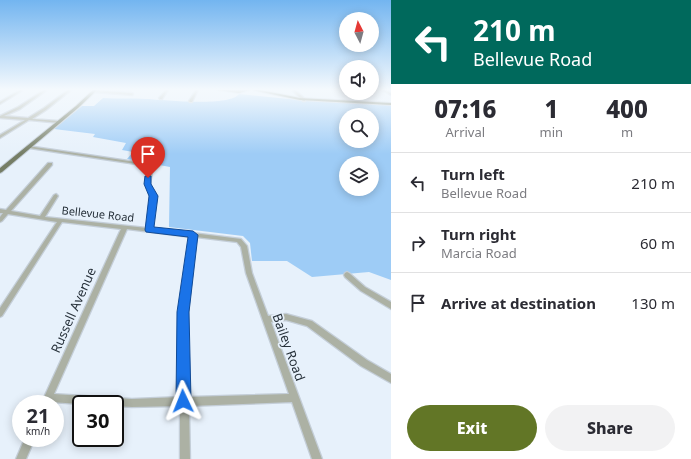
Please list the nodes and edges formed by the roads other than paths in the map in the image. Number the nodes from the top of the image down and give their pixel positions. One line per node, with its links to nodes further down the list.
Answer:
1 (12, 111): 4 (street)
2 (39, 111): 5 (street)
3 (71, 111): 6 (main road)
4 (0, 117): 5 (street)
5 (28, 119): 6 (street); 7 (street)
6 (59, 122): 8 (main road)
7 (0, 137)
8 (30, 147): 10 (main road); 17 (street)
9 (50, 164): 12 (street)
10 (0, 171)
11 (56, 196): 13 (street)
12 (3, 212): 13 (street, Bellevue Road); 14 (street)
13 (41, 218): 15 (street, Bellevue Road)
14 (0, 220)
15 (61, 220): 16 (street, Bellevue Road); 22 (street)
16 (125, 227): 17 (street, Bellevue Road); 25 (street, Russell Avenue)
17 (149, 230): 18 (street, Bellevue Road)
18 (193, 235): 19 (street, Bellevue Road); 28 (street)
19 (241, 242): 23 (street, Bailey Road)
20 (347, 275): 21 (street)
21 (391, 306)
22 (0, 314)
23 (267, 319): 24 (street); 26 (street, Bailey Road)
24 (391, 379)
25 (50, 395)
26 (295, 398): 28 (street); 32 (street, Bailey Road)
27 (64, 401): 28 (street)
28 (183, 401): 31 (street)
29 (26, 447): 30 (street)
30 (21, 459)
31 (185, 459)
32 (317, 459)

